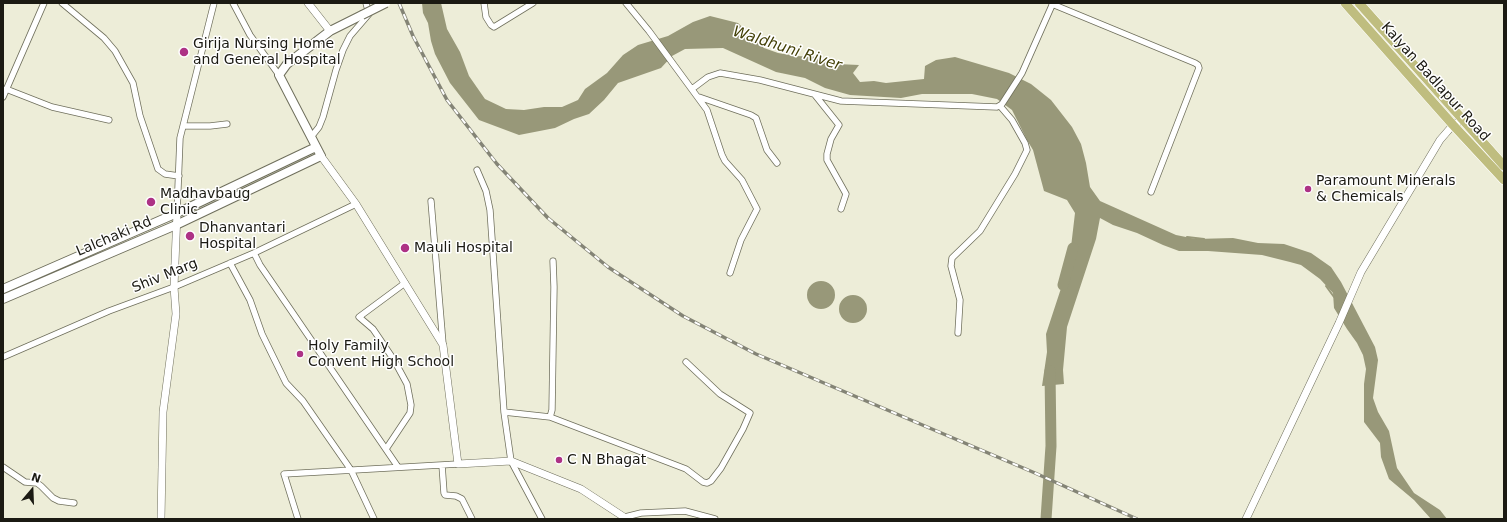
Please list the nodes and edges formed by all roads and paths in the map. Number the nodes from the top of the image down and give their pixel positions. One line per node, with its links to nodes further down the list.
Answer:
1 (44, 3): 16 (street)
2 (62, 3): 33 (street)
3 (214, 3): 26 (street)
4 (233, 3): 15 (street)
5 (308, 3): 14 (street)
6 (366, 3): 27 (street)
7 (386, 3): 14 (main road, bridge)
8 (484, 3): 9 (street)
9 (533, 3)
10 (626, 3): 17 (street)
11 (1052, 3): 21 (street); 35 (street)
12 (1345, 3): 25 (main road, Kalyan Badlapur Road)
13 (1359, 3): 22 (main road, Kalyan Badlapur Road)
14 (330, 31): 15 (main road)
15 (278, 75): 27 (main road)
16 (6, 89): 19 (street); 23 (street)
17 (692, 89): 18 (street); 20 (street)
18 (815, 95): 21 (street); 38 (street)
19 (3, 97)
20 (699, 97): 30 (street); 44 (street)
21 (1001, 105): 49 (street)
22 (1463, 119): 25 (street); 31 (main road, Kalyan Badlapur Road)
23 (109, 120)
24 (227, 124): 26 (street)
25 (1453, 125): 34 (main road, Kalyan Badlapur Road); 70 (street)
26 (183, 126): 33 (street)
27 (311, 137): 28 (main road)
28 (316, 147): 29 (main road); 39 (main road, Lalchaki Rd)
29 (321, 156): 37 (street); 40 (main road, Lalchaki Rd)
30 (776, 163)
31 (1504, 166)
32 (477, 170): 53 (street)
33 (179, 176): 39 (street)
34 (1504, 180)
35 (1151, 192)
36 (431, 201): 50 (street)
37 (356, 204): 41 (street, Shiv Marg); 45 (street)
38 (841, 209)
39 (177, 213): 40 (street); 47 (main road, Lalchaki Rd)
40 (176, 225): 46 (street); 48 (main road, Lalchaki Rd)
41 (254, 253): 43 (street, Shiv Marg); 55 (street)
42 (553, 261): 54 (street)
43 (230, 263): 46 (street, Shiv Marg); 61 (street)
44 (730, 274)
45 (405, 283): 50 (street); 55 (street)
46 (174, 287): 51 (street, Shiv Marg); 64 (street)
47 (3, 289)
48 (3, 299)
49 (958, 333)
50 (443, 346): 57 (street)
51 (3, 357)
52 (686, 362): 54 (street)
53 (504, 412): 54 (street); 56 (street)
54 (550, 417)
55 (386, 449): 60 (street)
56 (511, 461): 57 (street); 63 (street); 68 (street)
57 (458, 464): 58 (street)
58 (442, 465): 60 (street); 67 (street)
59 (3, 467): 62 (street)
60 (398, 467): 61 (street)
61 (351, 470): 65 (street); 66 (street)
62 (74, 503)
63 (626, 518): 69 (street)
64 (161, 519)
65 (298, 519)
66 (374, 519)
67 (472, 519)
68 (542, 519)
69 (715, 519)
70 (1246, 519)

